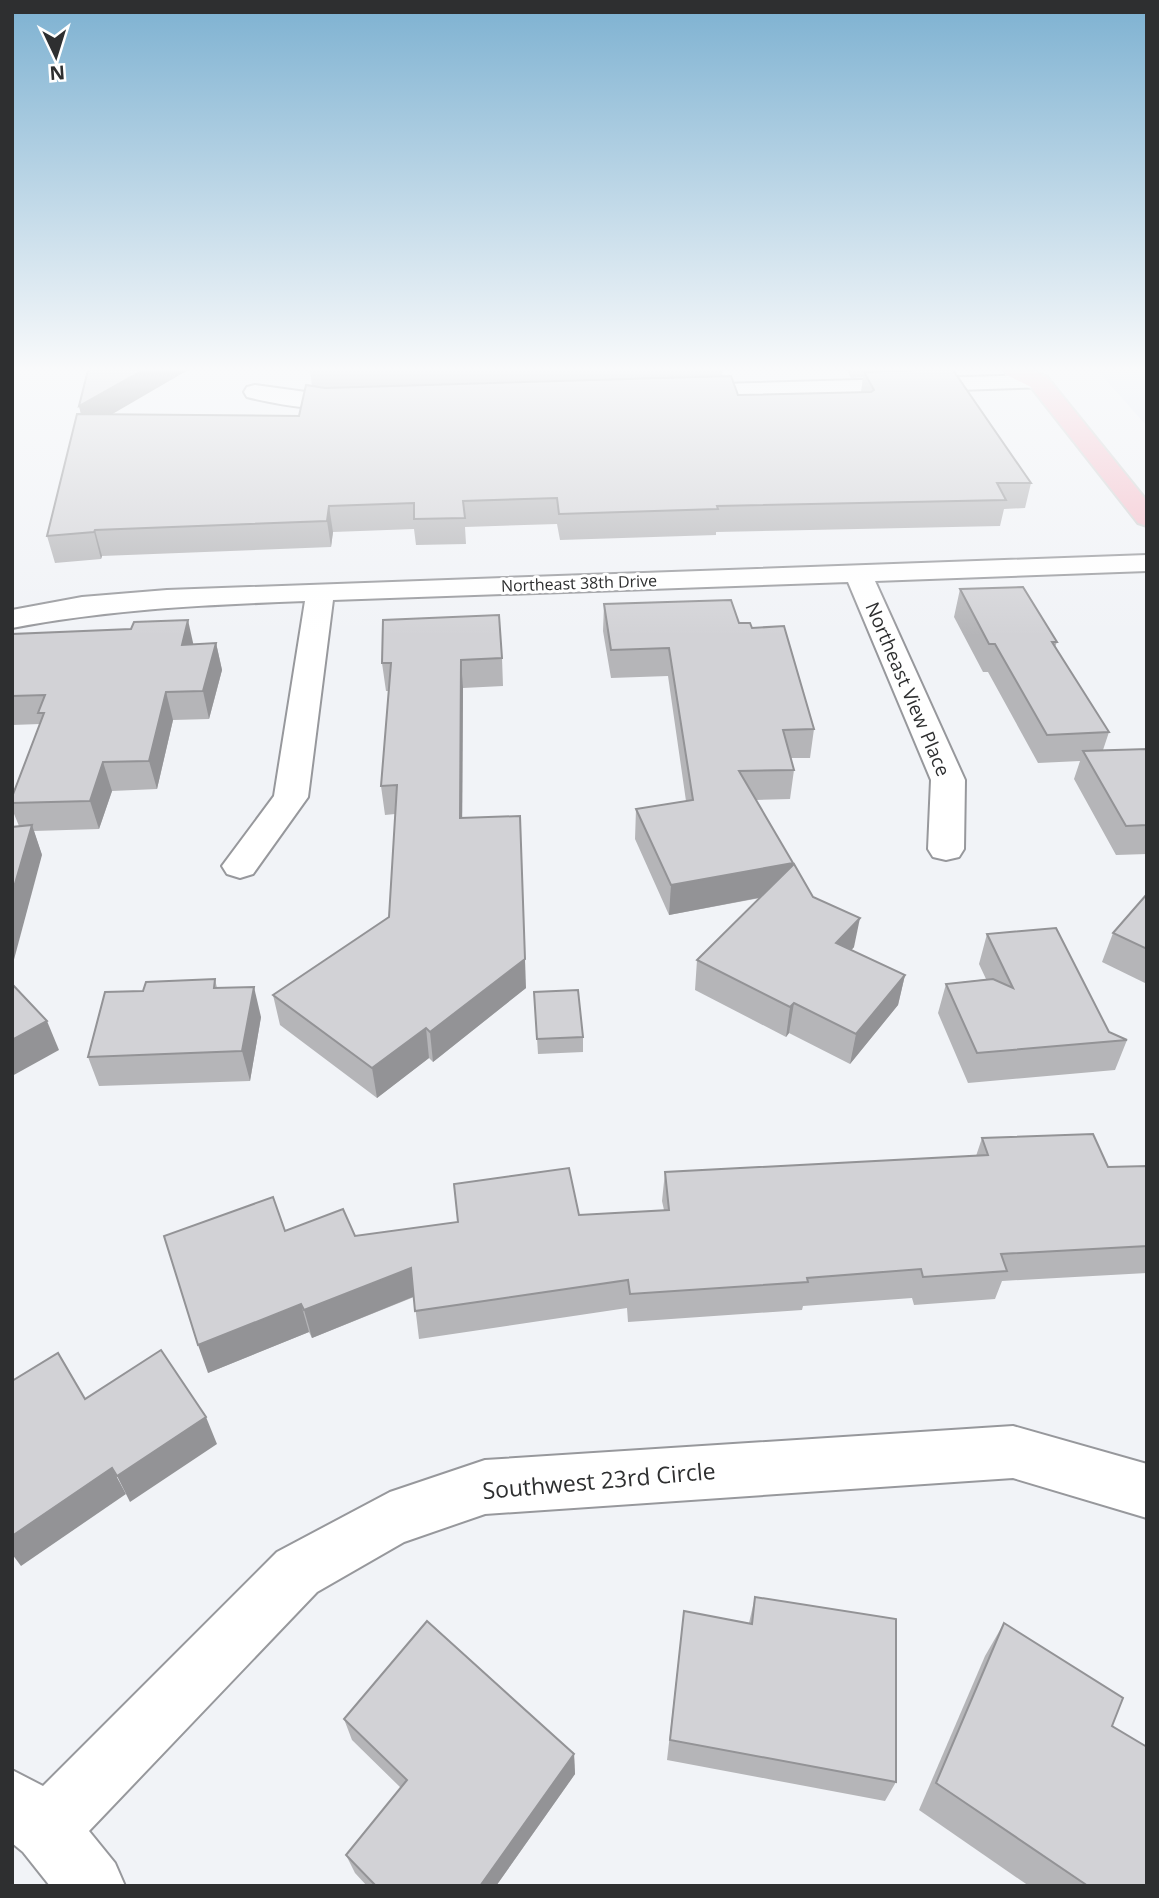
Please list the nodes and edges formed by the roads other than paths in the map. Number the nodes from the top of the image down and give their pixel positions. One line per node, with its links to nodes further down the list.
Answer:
1 (1102, 459): 2 (highway)
2 (1147, 518)
3 (1147, 563): 4 (street, Northeast 38th Drive)
4 (858, 573): 5 (street, Northeast 38th Drive); 7 (street, Northeast View Place)
5 (320, 592): 6 (street, Northeast 38th Drive); 8 (street)
6 (12, 619)
7 (947, 849)
8 (240, 866)
9 (1147, 1491): 10 (street, Southwest 23rd Circle)
10 (29, 1815): 11 (street)
11 (92, 1886)

